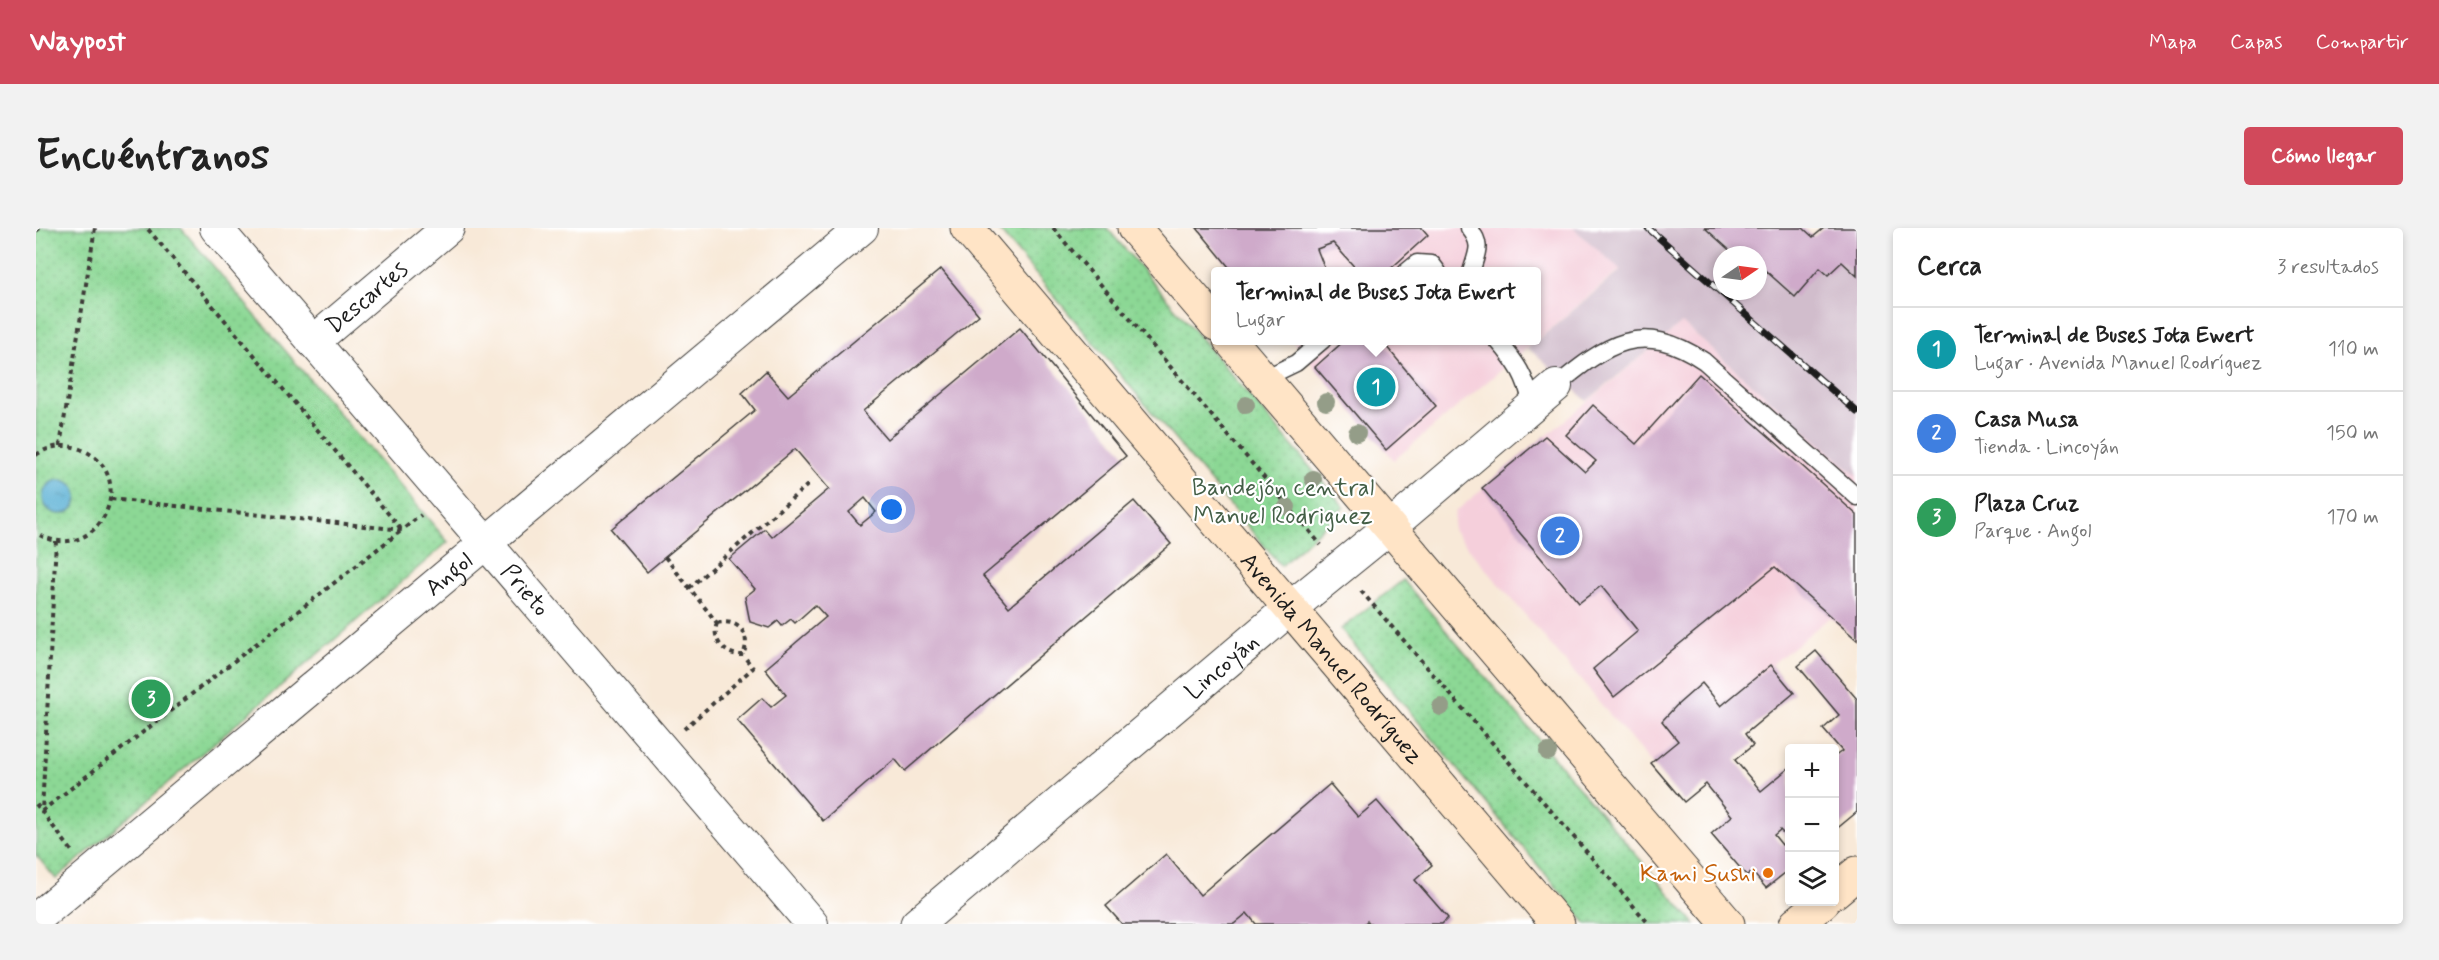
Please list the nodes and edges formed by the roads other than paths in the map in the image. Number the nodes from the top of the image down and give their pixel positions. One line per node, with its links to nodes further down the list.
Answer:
1 (216, 228): 11 (street, Prieto)
2 (448, 228): 11 (street, Descartes)
3 (862, 228): 20 (street, Angol)
4 (967, 228): 21 (main road, Avenida Manuel Rodríguez)
5 (1134, 228): 10 (main road)
6 (1469, 228): 9 (lane)
7 (1412, 267): 8 (lane)
8 (1434, 267)
9 (1472, 267)
10 (1211, 319)
11 (313, 342): 20 (street, Prieto)
12 (1234, 345): 15 (main road)
13 (1317, 345): 15 (lane)
14 (1501, 345): 17 (lane)
15 (1263, 379): 19 (main road)
16 (1556, 386): 17 (street, Lincoyán); 18 (lane)
17 (1532, 406): 19 (street, Lincoyán)
18 (1857, 497)
19 (1390, 527): 21 (street, Lincoyán); 29 (main road)
20 (486, 543): 25 (street, Angol); 26 (street, Prieto)
21 (1289, 609): 27 (street, Lincoyán); 28 (main road, Avenida Manuel Rodríguez)
22 (1857, 873): 23 (main road)
23 (1839, 888)
24 (1818, 906): 30 (main road)
25 (44, 913)
26 (812, 924)
27 (917, 924)
28 (1558, 924)
29 (1728, 924)
30 (1796, 924)

